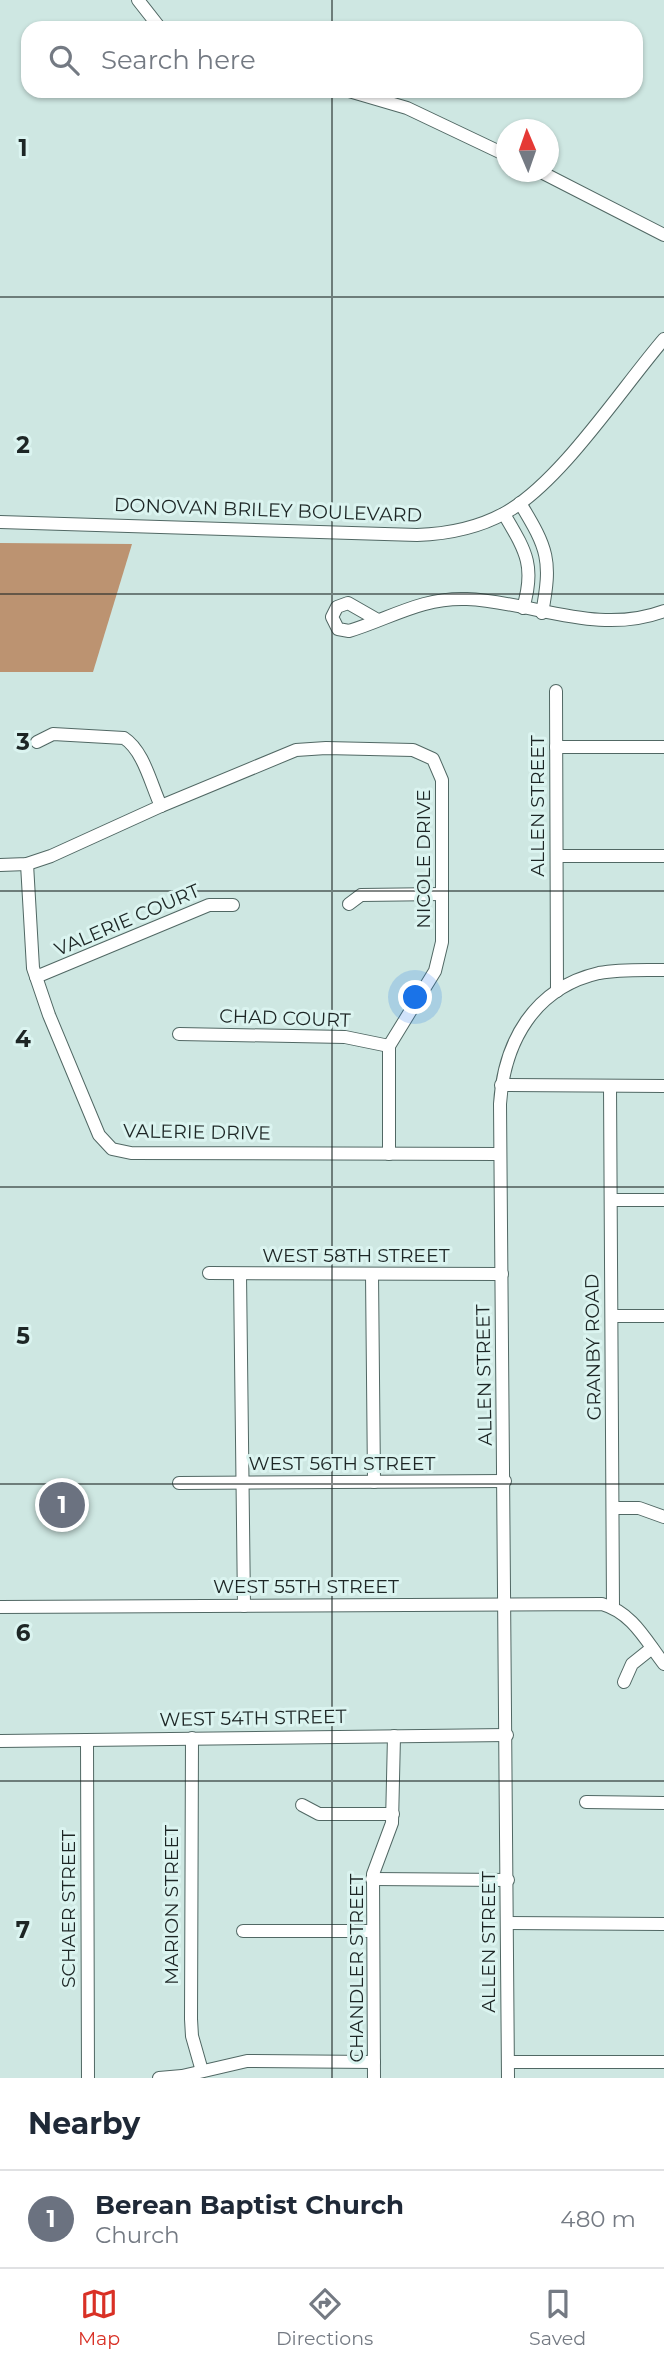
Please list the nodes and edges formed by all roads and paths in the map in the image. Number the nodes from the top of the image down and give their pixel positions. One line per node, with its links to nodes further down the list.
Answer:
1 (138, 0): 2 (street)
2 (154, 21)
3 (373, 98): 4 (street)
4 (496, 150)
5 (559, 181): 6 (street)
6 (664, 235)
7 (664, 339): 8 (street, DONOVAN BRILEY BOULEVARD)
8 (520, 503): 9 (street, DONOVAN BRILEY BOULEVARD); 11 (street)
9 (504, 514): 10 (street, DONOVAN BRILEY BOULEVARD); 12 (street)
10 (0, 522)
11 (541, 542): 12 (street); 13 (street)
12 (524, 549): 14 (street)
13 (549, 574): 14 (street); 17 (street)
14 (530, 575): 15 (street)
15 (523, 608): 17 (street); 18 (street)
16 (664, 611): 17 (street)
17 (542, 613)
18 (376, 619)
19 (556, 691): 21 (street, ALLEN STREET)
20 (37, 742): 23 (street)
21 (556, 747): 22 (street); 24 (street, ALLEN STREET)
22 (664, 747)
23 (160, 806): 26 (street, NICOLE DRIVE); 28 (street, NICOLE DRIVE)
24 (557, 856): 25 (street); 33 (street, ALLEN STREET)
25 (664, 856)
26 (27, 864): 27 (street, NICOLE DRIVE); 32 (street, VALERIE DRIVE)
27 (0, 865)
28 (442, 894): 29 (street); 35 (street, NICOLE DRIVE)
29 (349, 904)
30 (233, 905): 32 (street, VALERIE COURT)
31 (664, 970): 33 (street)
32 (36, 977): 39 (street, VALERIE DRIVE)
33 (557, 991): 36 (street, ALLEN STREET)
34 (179, 1034): 35 (street, CHAD COURT)
35 (389, 1046): 39 (street)
36 (501, 1085): 37 (street); 40 (street, ALLEN STREET)
37 (610, 1086): 38 (street); 41 (street, GRANBY ROAD)
38 (664, 1086)
39 (389, 1154): 40 (street, VALERIE DRIVE)
40 (500, 1154): 44 (street, ALLEN STREET)
41 (611, 1200): 42 (street); 47 (street, GRANBY ROAD)
42 (664, 1200)
43 (209, 1273): 45 (street, WEST 58TH STREET)
44 (502, 1273): 46 (street, WEST 58TH STREET); 49 (street, ALLEN STREET)
45 (240, 1274): 46 (street, WEST 58TH STREET); 52 (street)
46 (372, 1274): 50 (street)
47 (613, 1316): 48 (street); 53 (street, GRANBY ROAD)
48 (664, 1316)
49 (505, 1481): 50 (street, WEST 56TH STREET); 55 (street, ALLEN STREET)
50 (374, 1482): 52 (street, WEST 56TH STREET)
51 (179, 1483): 52 (street, WEST 56TH STREET)
52 (243, 1483): 56 (street)
53 (614, 1508): 54 (street); 58 (street, GRANBY ROAD)
54 (664, 1517)
55 (506, 1604): 56 (street, WEST 55TH STREET); 58 (street, WEST 55TH STREET); 62 (street, ALLEN STREET)
56 (244, 1606): 57 (street, WEST 55TH STREET)
57 (0, 1607)
58 (613, 1607): 59 (street)
59 (652, 1648): 60 (street); 61 (street)
60 (664, 1664)
61 (624, 1682)
62 (507, 1735): 63 (street, WEST 54TH STREET); 72 (street, ALLEN STREET)
63 (394, 1736): 64 (street, WEST 54TH STREET); 70 (street, CHANDLER STREET)
64 (192, 1738): 65 (street, WEST 54TH STREET); 80 (street, MARION STREET)
65 (87, 1740): 66 (street, WEST 54TH STREET); 81 (street, SCHAER STREET)
66 (0, 1741)
67 (586, 1802): 68 (street)
68 (664, 1802)
69 (302, 1805): 70 (street)
70 (393, 1814): 71 (street, CHANDLER STREET)
71 (372, 1879): 72 (street); 76 (street, CHANDLER STREET)
72 (508, 1880): 73 (street, ALLEN STREET)
73 (507, 1923): 74 (street); 77 (street, ALLEN STREET)
74 (664, 1924)
75 (243, 1931): 76 (street)
76 (373, 1931): 79 (street, CHANDLER STREET)
77 (508, 2062): 78 (street); 84 (street, ALLEN STREET)
78 (664, 2062)
79 (374, 2063): 80 (street); 83 (street, CHANDLER STREET)
80 (202, 2071): 82 (street)
81 (88, 2078)
82 (159, 2078)
83 (374, 2078)
84 (508, 2078)

